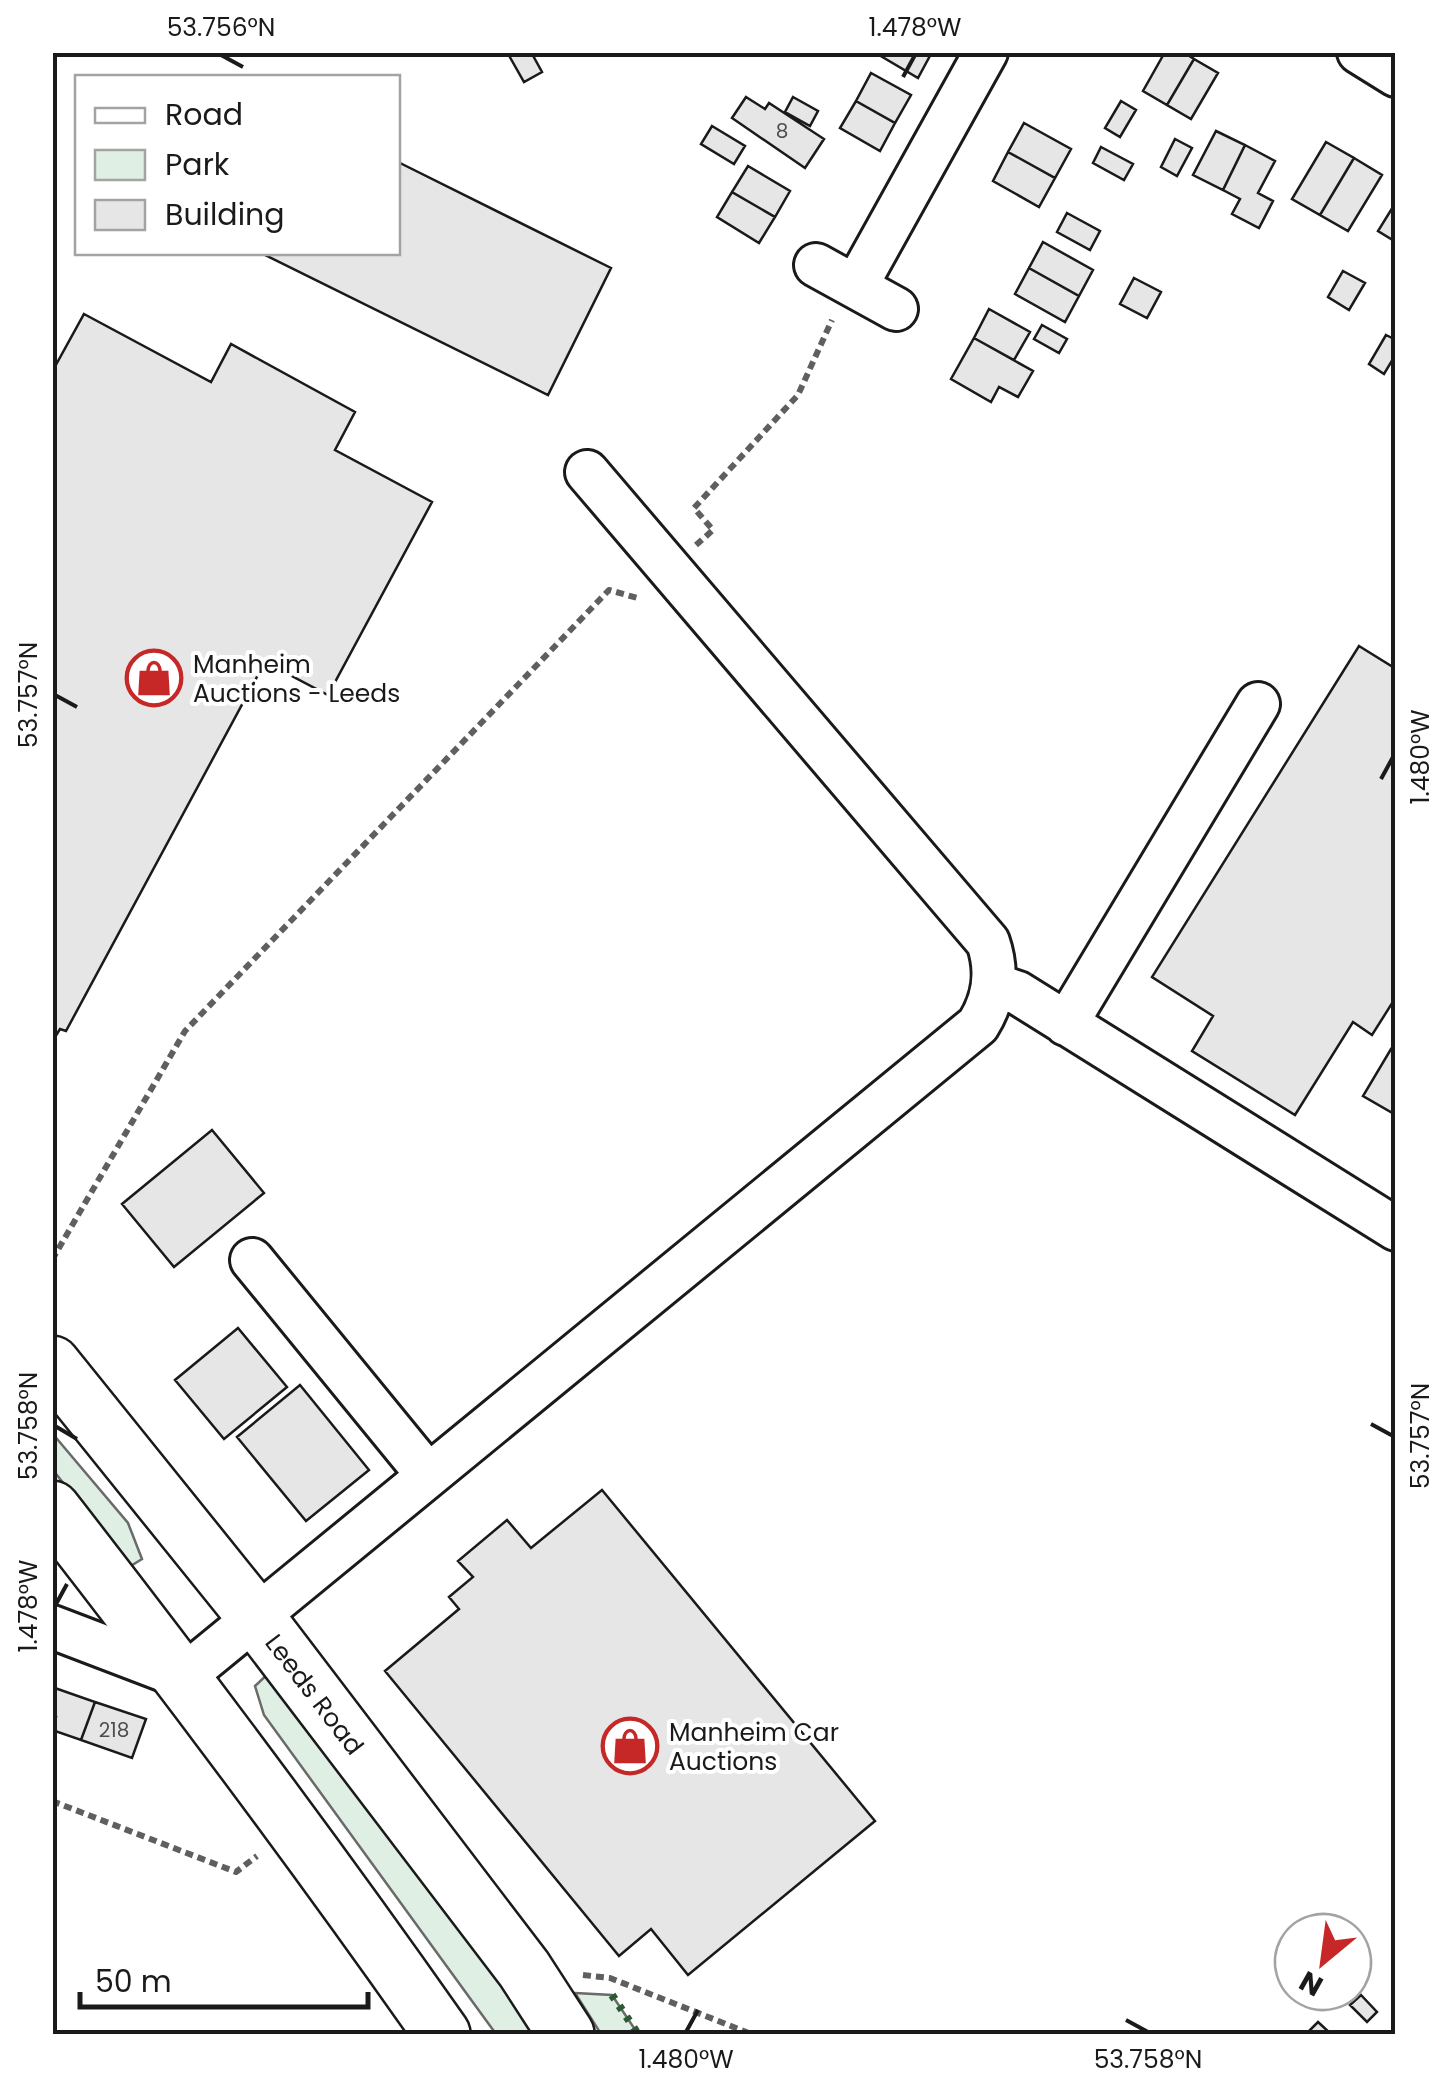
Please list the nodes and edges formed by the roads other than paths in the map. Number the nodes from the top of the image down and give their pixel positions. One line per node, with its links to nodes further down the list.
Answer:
1 (986, 52): 4 (street)
2 (1359, 52): 3 (street)
3 (1396, 75)
4 (896, 309)
5 (587, 472): 7 (street)
6 (1258, 704): 8 (street)
7 (994, 984): 8 (street); 12 (street)
8 (1066, 1024): 9 (street)
9 (1396, 1229)
10 (252, 1260): 12 (street)
11 (52, 1364): 14 (main road, Leeds Road)
12 (428, 1474): 14 (street)
13 (52, 1509): 16 (main road)
14 (255, 1616): 16 (street); 18 (main road, Leeds Road)
15 (52, 1627): 16 (street)
16 (183, 1676): 17 (main road)
17 (442, 2034)
18 (566, 2034)

